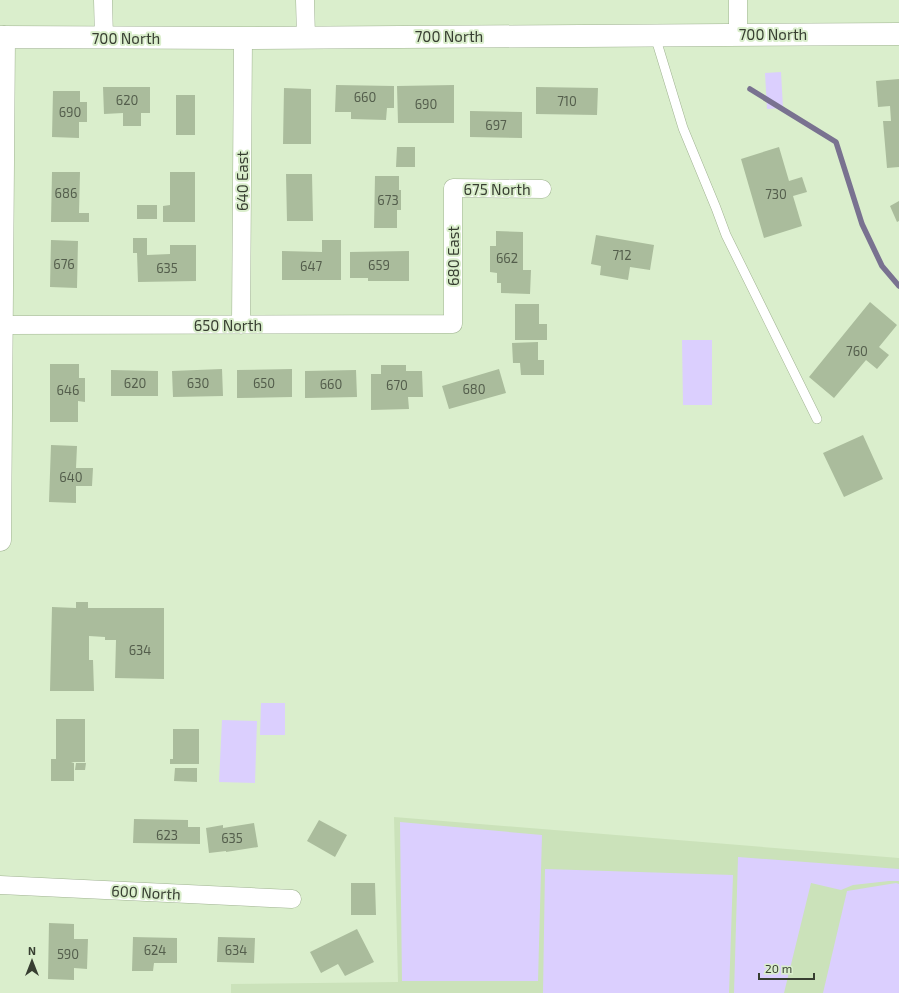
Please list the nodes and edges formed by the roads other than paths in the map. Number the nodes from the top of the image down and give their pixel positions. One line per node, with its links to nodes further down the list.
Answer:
1 (103, 0): 9 (street)
2 (306, 0): 8 (street)
3 (738, 0): 6 (street)
4 (899, 34): 6 (street, 700 North)
5 (654, 35): 6 (street, 700 North); 8 (street, 700 North); 17 (lane)
6 (738, 35)
7 (2, 37): 9 (street, 700 North); 13 (street)
8 (306, 37): 10 (street, 700 North)
9 (104, 38): 10 (street, 700 North)
10 (243, 38): 16 (street, 640 East)
11 (453, 188): 12 (street, 675 North); 14 (street, 680 East)
12 (542, 189)
13 (1, 284): 15 (street)
14 (453, 324): 16 (street, 650 North)
15 (2, 325): 16 (street, 650 North); 18 (street)
16 (241, 325)
17 (817, 419)
18 (0, 484): 19 (street)
19 (0, 540)
20 (0, 885): 21 (street, 600 North)
21 (292, 899)

